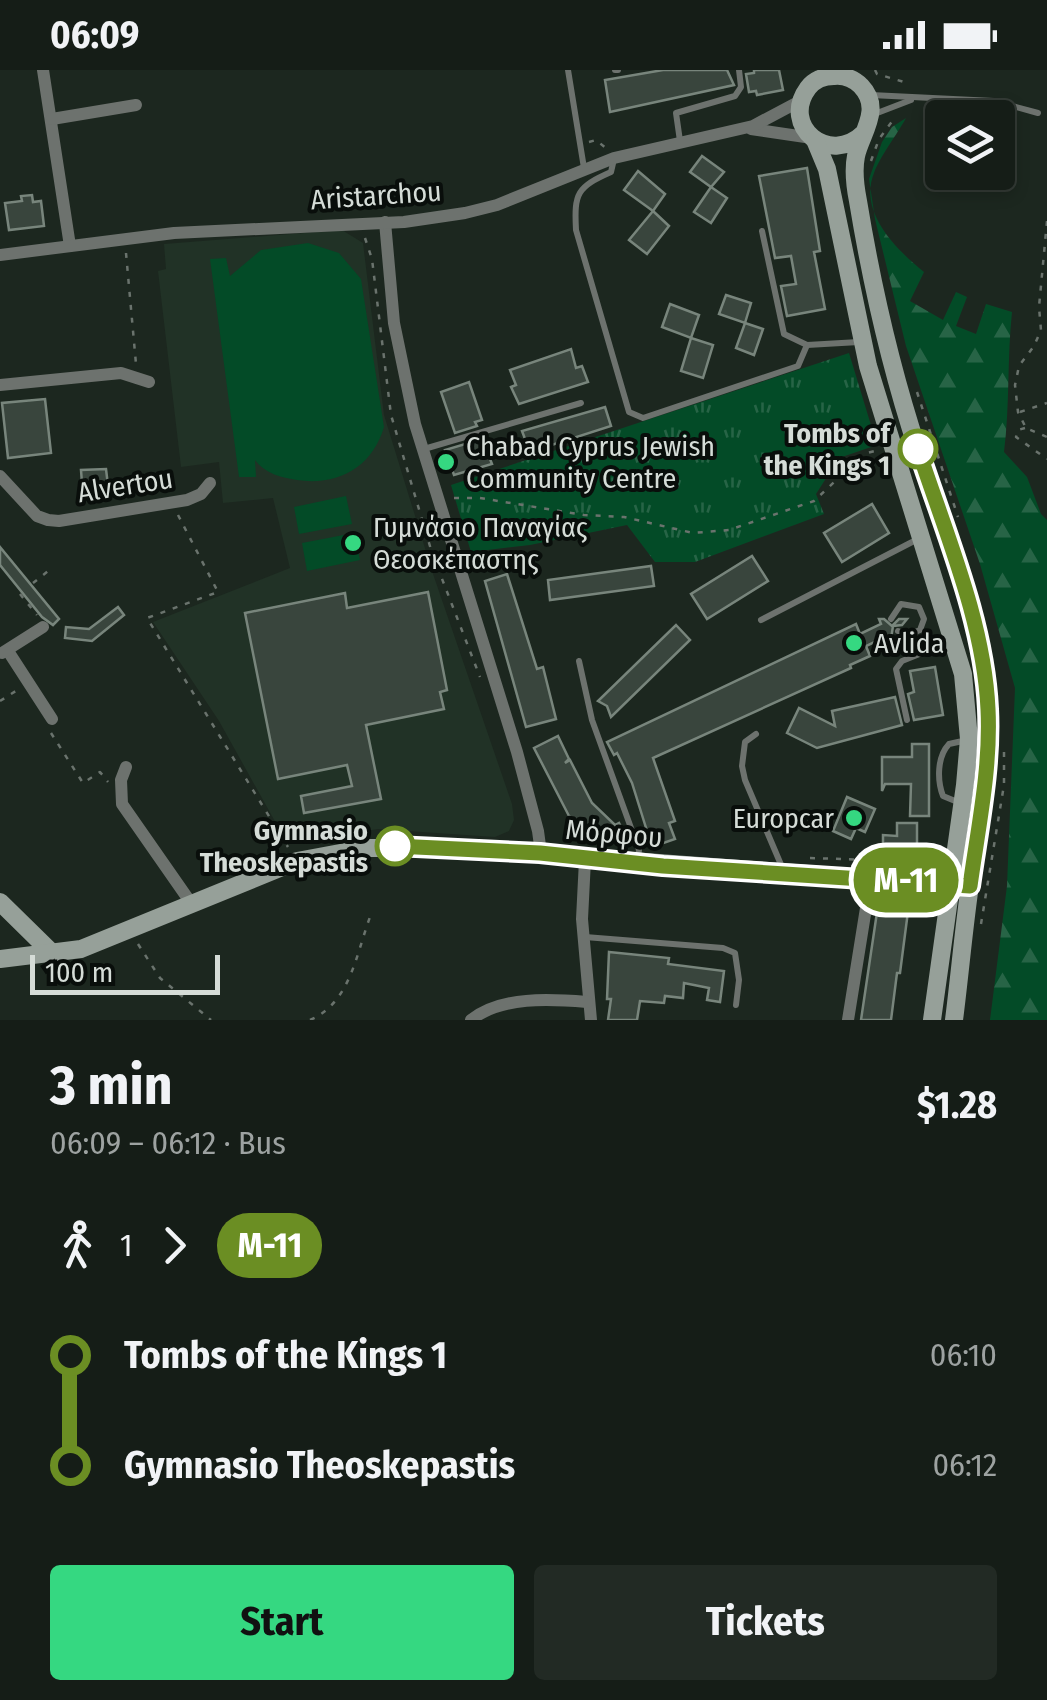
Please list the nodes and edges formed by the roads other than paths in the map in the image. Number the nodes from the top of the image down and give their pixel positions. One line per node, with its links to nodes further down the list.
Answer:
1 (43, 70): 10 (street)
2 (568, 70): 16 (lane)
3 (739, 70): 14 (lane)
4 (815, 76): 5 (main road); 7 (main road)
5 (857, 82): 6 (lane); 11 (main road)
6 (917, 98): 9 (lane); 11 (lane)
7 (802, 100): 12 (street, Aristarchou); 13 (main road)
8 (136, 106): 10 (street)
9 (1038, 113)
10 (52, 118): 19 (street)
11 (868, 124): 13 (main road); 51 (main road)
12 (744, 128): 13 (street, Aristarchou); 14 (street, Aristarchou)
13 (814, 139): 21 (main road)
14 (680, 143): 15 (street, Aristarchou)
15 (614, 158): 16 (street, Aristarchou); 22 (lane)
16 (584, 170): 17 (street, Aristarchou)
17 (385, 222): 19 (street, Aristarchou); 26 (street)
18 (762, 230): 22 (lane)
19 (70, 246): 20 (street, Aristarchou)
20 (0, 255)
21 (862, 341): 22 (lane); 29 (main road)
22 (807, 345)
23 (143, 379): 24 (street)
24 (0, 385)
25 (581, 402): 26 (lane)
26 (422, 450): 45 (street)
27 (0, 476): 28 (street, Alvertou)
28 (210, 483)
29 (922, 537): 30 (main road); 33 (lane)
30 (941, 600): 31 (lane); 36 (main road)
31 (920, 608): 32 (lane); 35 (lane)
32 (892, 619)
33 (761, 620)
34 (44, 627): 37 (street)
35 (898, 631)
36 (953, 640): 40 (lane); 42 (main road)
37 (4, 652): 39 (street)
38 (579, 661): 48 (lane)
39 (52, 720)
40 (908, 720)
41 (756, 734): 47 (lane)
42 (968, 739): 44 (main road); 44 (lane)
43 (126, 767): 53 (street)
44 (962, 804): 51 (main road)
45 (540, 853): 46 (main road, Μόρφου); 53 (main road, Μόρφου)
46 (585, 860): 48 (main road, Μόρφου); 54 (street)
47 (780, 862): 50 (main road, Μόρφου); 51 (main road, Μόρφου)
48 (638, 864): 50 (main road, Μόρφου)
49 (871, 869): 50 (main road, Μόρφου); 51 (main road, Μόρφου); 61 (street)
50 (762, 871)
51 (962, 878): 62 (main road); 63 (main road)
52 (0, 902): 55 (main road)
53 (191, 902): 55 (main road, Μόρφου)
54 (583, 936): 57 (street); 58 (lane)
55 (52, 952): 56 (main road, Μόρφου)
56 (0, 959)
57 (587, 1002): 59 (street); 60 (street)
58 (736, 1005)
59 (470, 1020)
60 (591, 1020)
61 (848, 1020)
62 (932, 1020)
63 (954, 1020)

